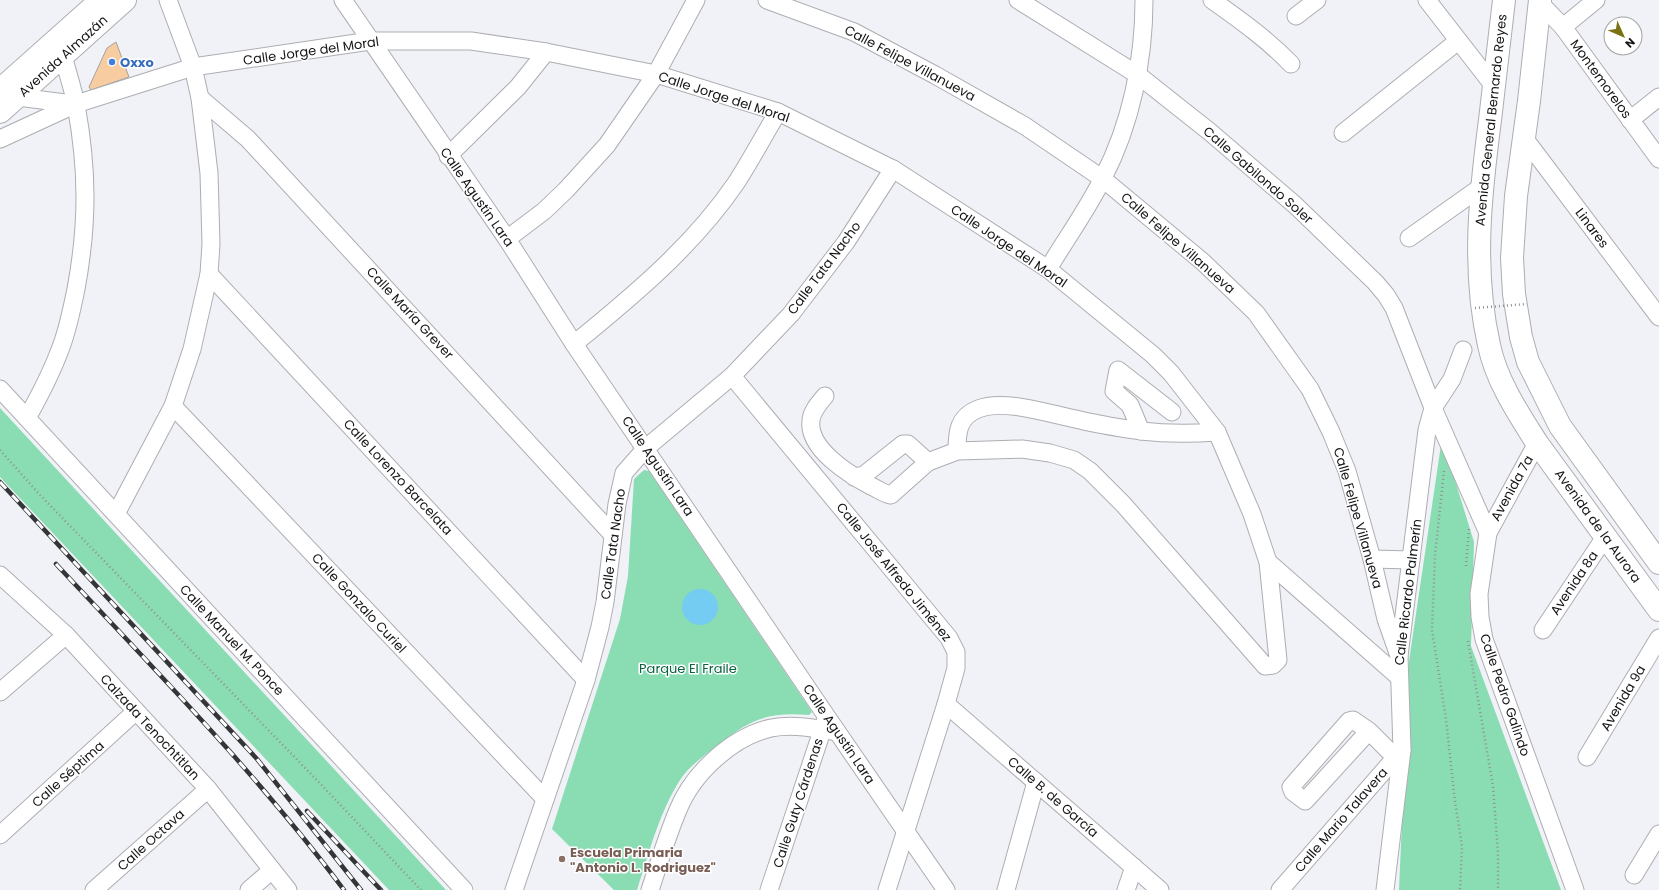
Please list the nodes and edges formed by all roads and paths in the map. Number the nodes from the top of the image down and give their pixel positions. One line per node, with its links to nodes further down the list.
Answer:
1 (100, 0): 21 (main road, Avenida Almazán)
2 (125, 0): 20 (main road, Avenida Almazán)
3 (168, 0): 23 (street)
4 (343, 0): 17 (street, Calle Agustín Lara)
5 (696, 0): 24 (street)
6 (767, 0): 40 (street, Calle Felipe Villanueva)
7 (1018, 0): 25 (street, Calle Gabilondo Soler)
8 (1144, 0): 25 (street)
9 (1212, 0): 22 (street)
10 (1317, 0): 15 (street)
11 (1427, 0): 18 (street)
12 (1504, 0): 27 (main road, Avenida General Bernardo Reyes)
13 (1596, 0): 16 (street)
14 (1540, 2): 16 (street, Montemorelos); 36 (main road)
15 (1296, 16)
16 (1563, 27): 33 (street, Montemorelos)
17 (370, 41): 19 (street, Calle Jorge del Moral); 23 (street, Calle Jorge del Moral); 37 (street, Calle Agustín Lara)
18 (1458, 41): 27 (street); 34 (street)
19 (546, 52): 24 (street, Calle Jorge del Moral); 37 (street)
20 (63, 55): 30 (main road, Avenida Almazán); 31 (street)
21 (32, 61): 26 (main road); 30 (main road, Avenida Almazán)
22 (1291, 64)
23 (193, 67): 29 (street); 31 (street, Calle Jorge del Moral)
24 (656, 74): 32 (street, Calle Jorge del Moral); 43 (street)
25 (1138, 75): 40 (street); 55 (street, Calle Gabilondo Soler)
26 (0, 76)
27 (1493, 85): 41 (main road, Avenida General Bernardo Reyes)
28 (1659, 97): 33 (street)
29 (200, 98): 45 (street); 70 (street, Calle María Grever)
30 (7, 100): 31 (street)
31 (76, 104): 35 (street, Calle Jorge del Moral); 57 (street)
32 (778, 112): 39 (street, Calle Jorge del Moral); 49 (street)
33 (1630, 120): 38 (street, Montemorelos)
34 (1343, 134)
35 (0, 139)
36 (1525, 139): 48 (street, Linares); 75 (main road)
37 (448, 156): 43 (street, Calle Agustín Lara)
38 (1659, 159)
39 (893, 169): 44 (street, Calle Jorge del Moral); 51 (street, Calle Tata Nacho)
40 (1103, 179): 44 (street); 72 (street, Calle Felipe Villanueva)
41 (1482, 187): 42 (street); 61 (main road, Avenida General Bernardo Reyes)
42 (1409, 238)
43 (507, 239): 49 (street, Calle Agustín Lara)
44 (1048, 269): 59 (street, Calle Jorge del Moral)
45 (209, 274): 54 (street); 85 (street, Calle Lorenzo Barcelata)
46 (1527, 304): 47 (path, bridge)
47 (1475, 308)
48 (1659, 317)
49 (574, 344): 62 (street, Calle Agustín Lara)
50 (1463, 350): 55 (street, Calle Ricardo Palmerín)
51 (732, 376): 62 (street, Calle Tata Nacho); 87 (street, Calle José Alfredo Jiménez)
52 (0, 389): 57 (street, Calle Manuel M. Ponce)
53 (825, 396): 66 (street)
54 (173, 406): 67 (street); 95 (street, Calle Gonzalo Curiel)
55 (1433, 408): 60 (street); 73 (street, Calle Ricardo Palmerín)
56 (1172, 412): 58 (street)
57 (27, 418): 67 (street, Calle Manuel M. Ponce)
58 (1141, 431): 59 (street); 64 (street)
59 (1217, 432): 74 (street, Calle Jorge del Moral)
60 (1447, 440): 69 (street); 117 (path)
61 (1537, 443): 69 (street, Avenida 7a); 71 (main road, Avenida de la Aurora)
62 (646, 448): 70 (street, Calle Tata Nacho); 89 (street, Calle Agustín Lara)
63 (0, 450): 105 (path)
64 (957, 451): 65 (street); 74 (street, Calle Jorge del Moral)
65 (928, 462): 66 (street); 66 (street)
66 (854, 477)
67 (116, 514): 106 (street, Calle Manuel M. Ponce)
68 (1470, 527): 76 (path)
69 (1488, 533): 119 (street, Calle Pedro Galindo)
70 (613, 535): 85 (street, Calle Tata Nacho)
71 (1605, 537): 78 (main road, Avenida de la Aurora); 79 (street, Avenida 8a)
72 (1372, 559): 73 (street); 83 (street, Calle Felipe Villanueva)
73 (1411, 560): 83 (street, Calle Ricardo Palmerín)
74 (1268, 562): 84 (street)
75 (1659, 563)
76 (1466, 572)
77 (0, 575): 80 (street, Calzada Tenochtitlan)
78 (1659, 610)
79 (1543, 630)
80 (66, 635): 86 (street); 88 (street, Calzada Tenochtitlan)
81 (1659, 638): 92 (street, Avenida 9a)
82 (1468, 640): 118 (path)
83 (1399, 656): 84 (street, Calle Ricardo Palmerín)
84 (1399, 677): 91 (street, Calle Ricardo Palmerín)
85 (586, 680): 95 (street, Calle Tata Nacho)
86 (0, 692)
87 (946, 704): 93 (street, Calle B. de García); 96 (street, Calle José Alfredo Jiménez)
88 (135, 712): 94 (street, Calzada Tenochtitlan); 98 (street, Calle Séptima)
89 (829, 726): 96 (street, Calle Agustín Lara); 108 (street); 109 (street, Calle Guty Cárdenas)
90 (1369, 731): 90 (street); 91 (street)
91 (1398, 754): 115 (street, Calle Mario Talavera); 116 (street, Calle Ricardo Palmerín)
92 (1587, 757)
93 (1036, 782): 99 (street, Calle B. de García); 112 (street)
94 (208, 789): 100 (street, Calzada Tenochtitlan); 102 (street, Calle Octava)
95 (545, 799): 107 (street, Calle Tata Nacho)
96 (906, 832): 110 (street, Calle José Alfredo Jiménez); 111 (street, Calle Agustín Lara)
97 (1659, 834): 101 (street)
98 (0, 835)
99 (1134, 867): 113 (street); 114 (street, Calle B. de García)
100 (272, 870): 103 (street); 104 (street, Calzada Tenochtitlan)
101 (1634, 875)
102 (94, 890)
103 (249, 890)
104 (288, 890)
105 (421, 890)
106 (464, 890)
107 (514, 890)
108 (650, 890)
109 (769, 890)
110 (887, 890)
111 (946, 890)
112 (1006, 890)
113 (1126, 890)
114 (1160, 890)
115 (1280, 890)
116 (1385, 890)
117 (1460, 890)
118 (1498, 890)
119 (1575, 890)

